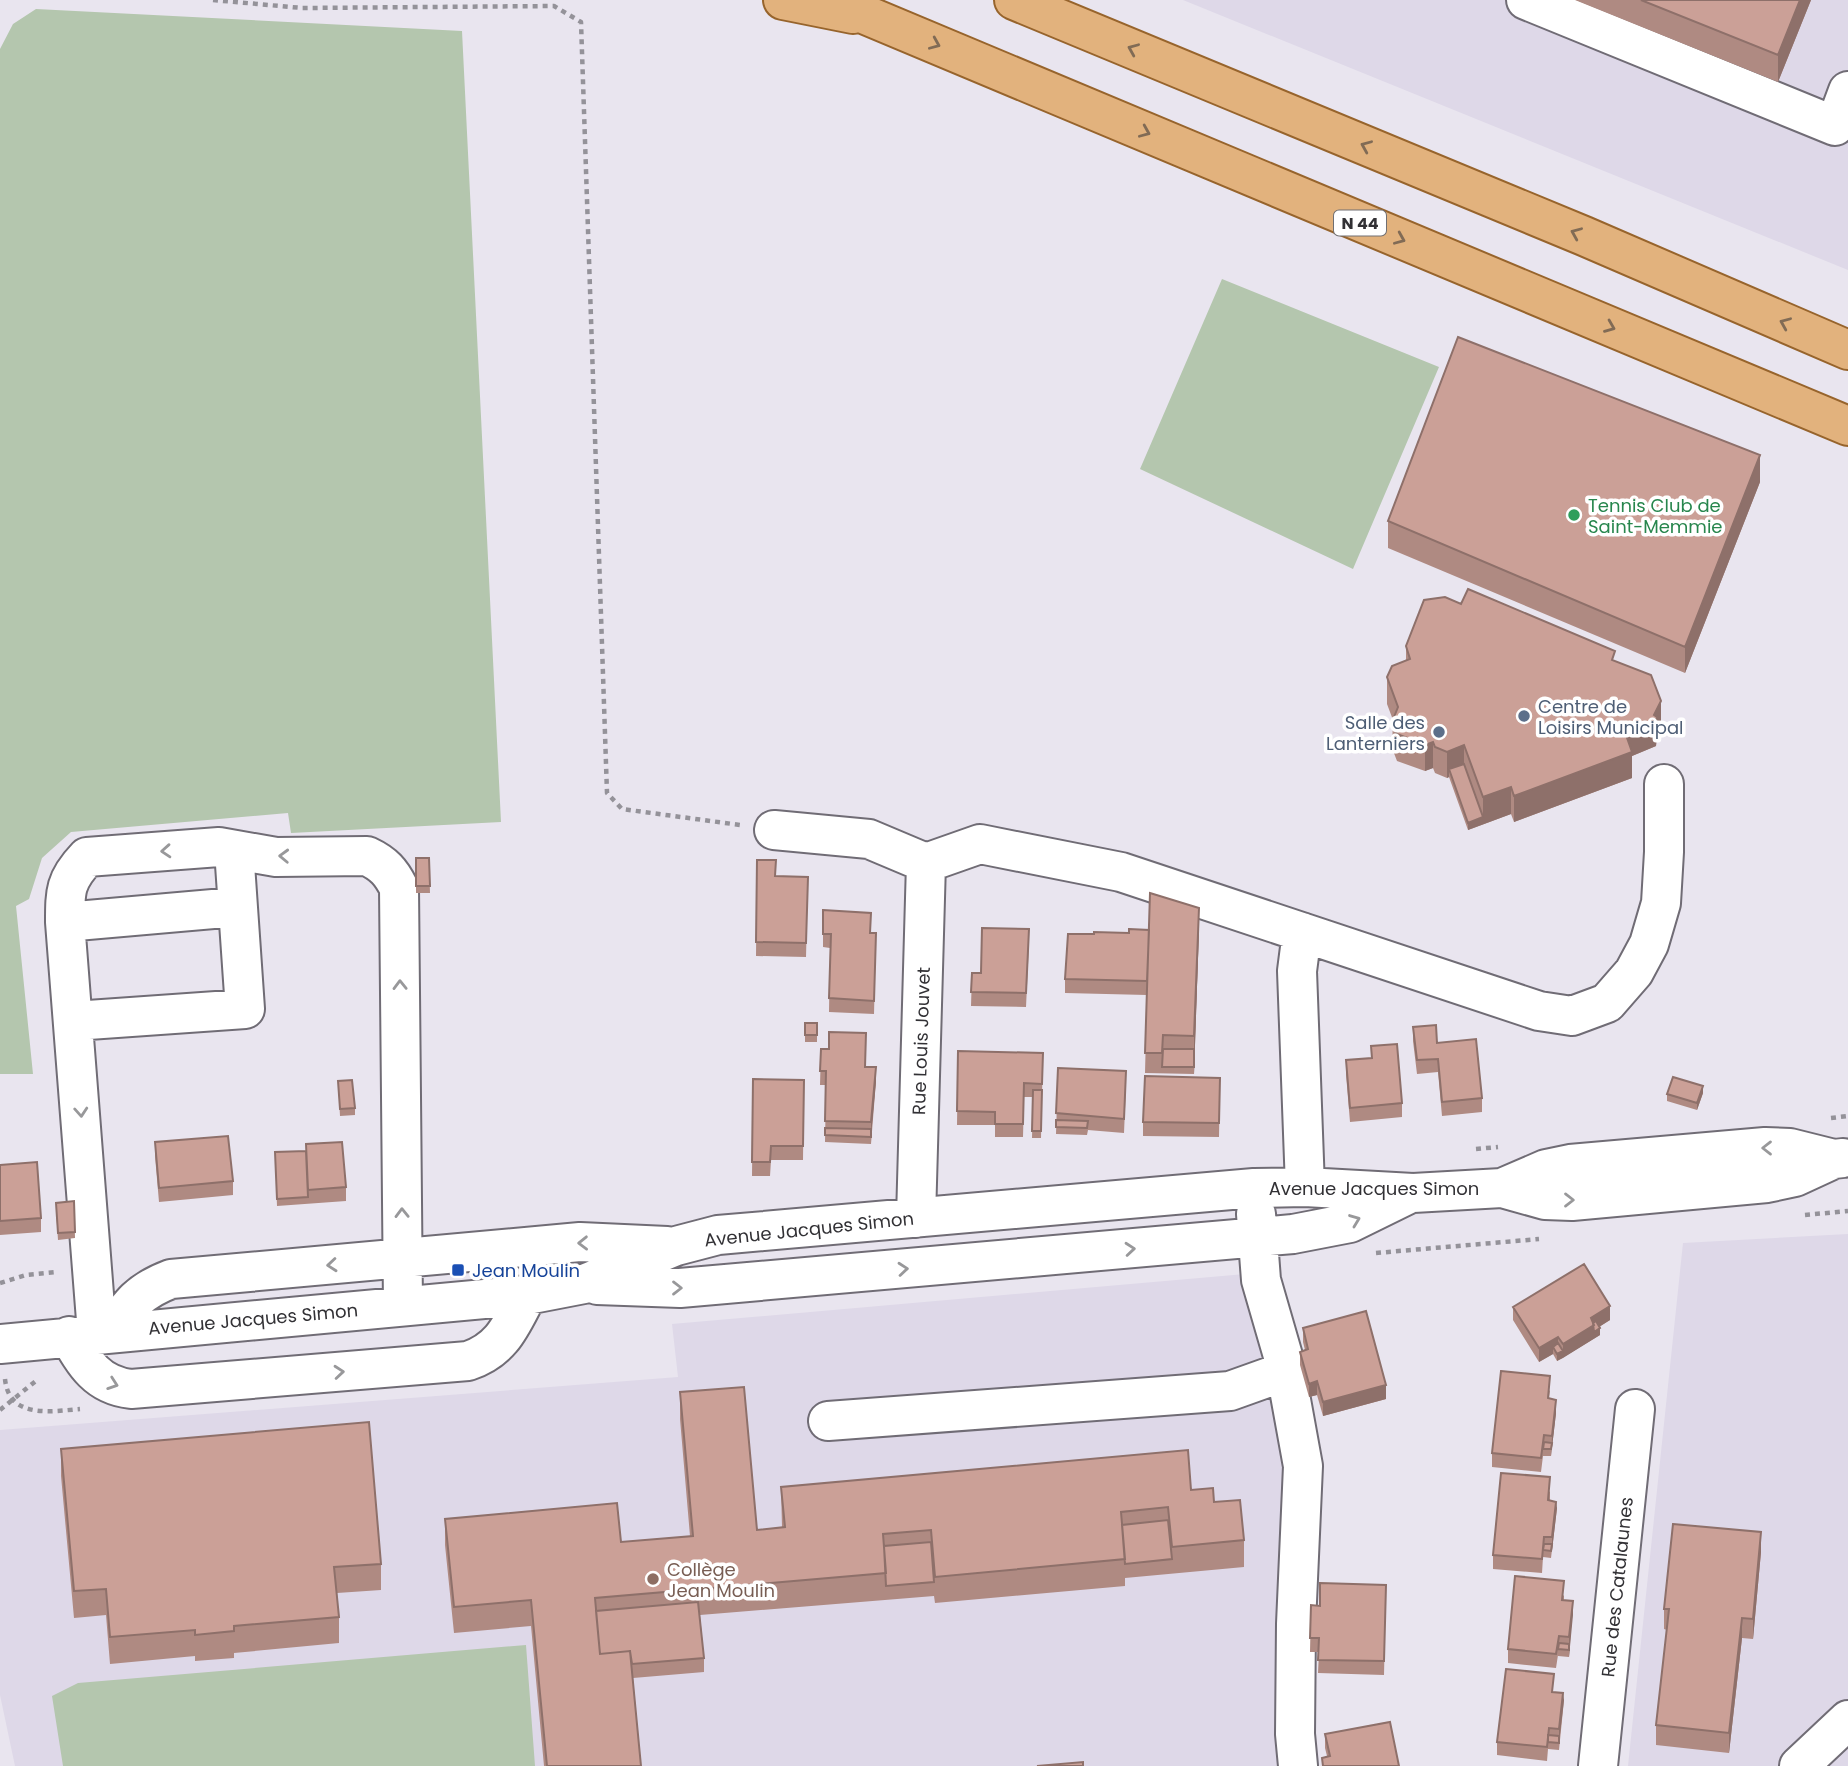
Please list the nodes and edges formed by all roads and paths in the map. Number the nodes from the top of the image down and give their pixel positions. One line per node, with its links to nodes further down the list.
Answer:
1 (213, 0): 11 (path)
2 (783, 0): 6 (main road)
3 (830, 0): 6 (main road, N 44)
4 (1014, 0): 8 (main road, one-way to 4)
5 (1526, 0): 7 (street)
6 (872, 18): 9 (main road, N 44, one-way to 9)
7 (1848, 92)
8 (1848, 349)
9 (1848, 426)
10 (1664, 784): 16 (street)
11 (774, 830): 13 (street)
12 (234, 850): 14 (street); 15 (street, one-way to 15); 26 (street, one-way to 12)
13 (926, 863): 16 (street); 23 (street, Rue Louis Jouvet)
14 (236, 908): 15 (street); 17 (street)
15 (65, 922): 17 (street)
16 (1302, 932): 19 (street)
17 (74, 1033): 31 (street, one-way to 31)
18 (1841, 1158): 21 (street, Avenue Jacques Simon)
19 (1305, 1186): 20 (street, Avenue Jacques Simon); 21 (street, Avenue Jacques Simon)
20 (1254, 1188): 22 (street, Avenue Jacques Simon); 24 (street)
21 (1413, 1193): 24 (street, one-way to 21)
22 (1041, 1206): 23 (street, Avenue Jacques Simon); 27 (street)
23 (916, 1218): 25 (street, Avenue Jacques Simon)
24 (1258, 1237): 27 (street, one-way to 24); 33 (street)
25 (676, 1246): 26 (street, one-way to 26); 28 (street, Avenue Jacques Simon)
26 (402, 1258): 30 (street); 31 (street, one-way to 31)
27 (980, 1262): 28 (street, one-way to 27)
28 (584, 1284): 29 (street, Avenue Jacques Simon)
29 (527, 1295): 30 (street, Avenue Jacques Simon); 31 (street, one-way to 29)
30 (403, 1306): 31 (street, Avenue Jacques Simon)
31 (92, 1333): 32 (street, Avenue Jacques Simon)
32 (0, 1344)
33 (1286, 1371): 35 (street); 37 (street)
34 (1635, 1409): 38 (street, Rue des Catalaunes)
35 (828, 1421)
36 (1848, 1720): 39 (street)
37 (1298, 1766)
38 (1598, 1766)
39 (1799, 1766)

